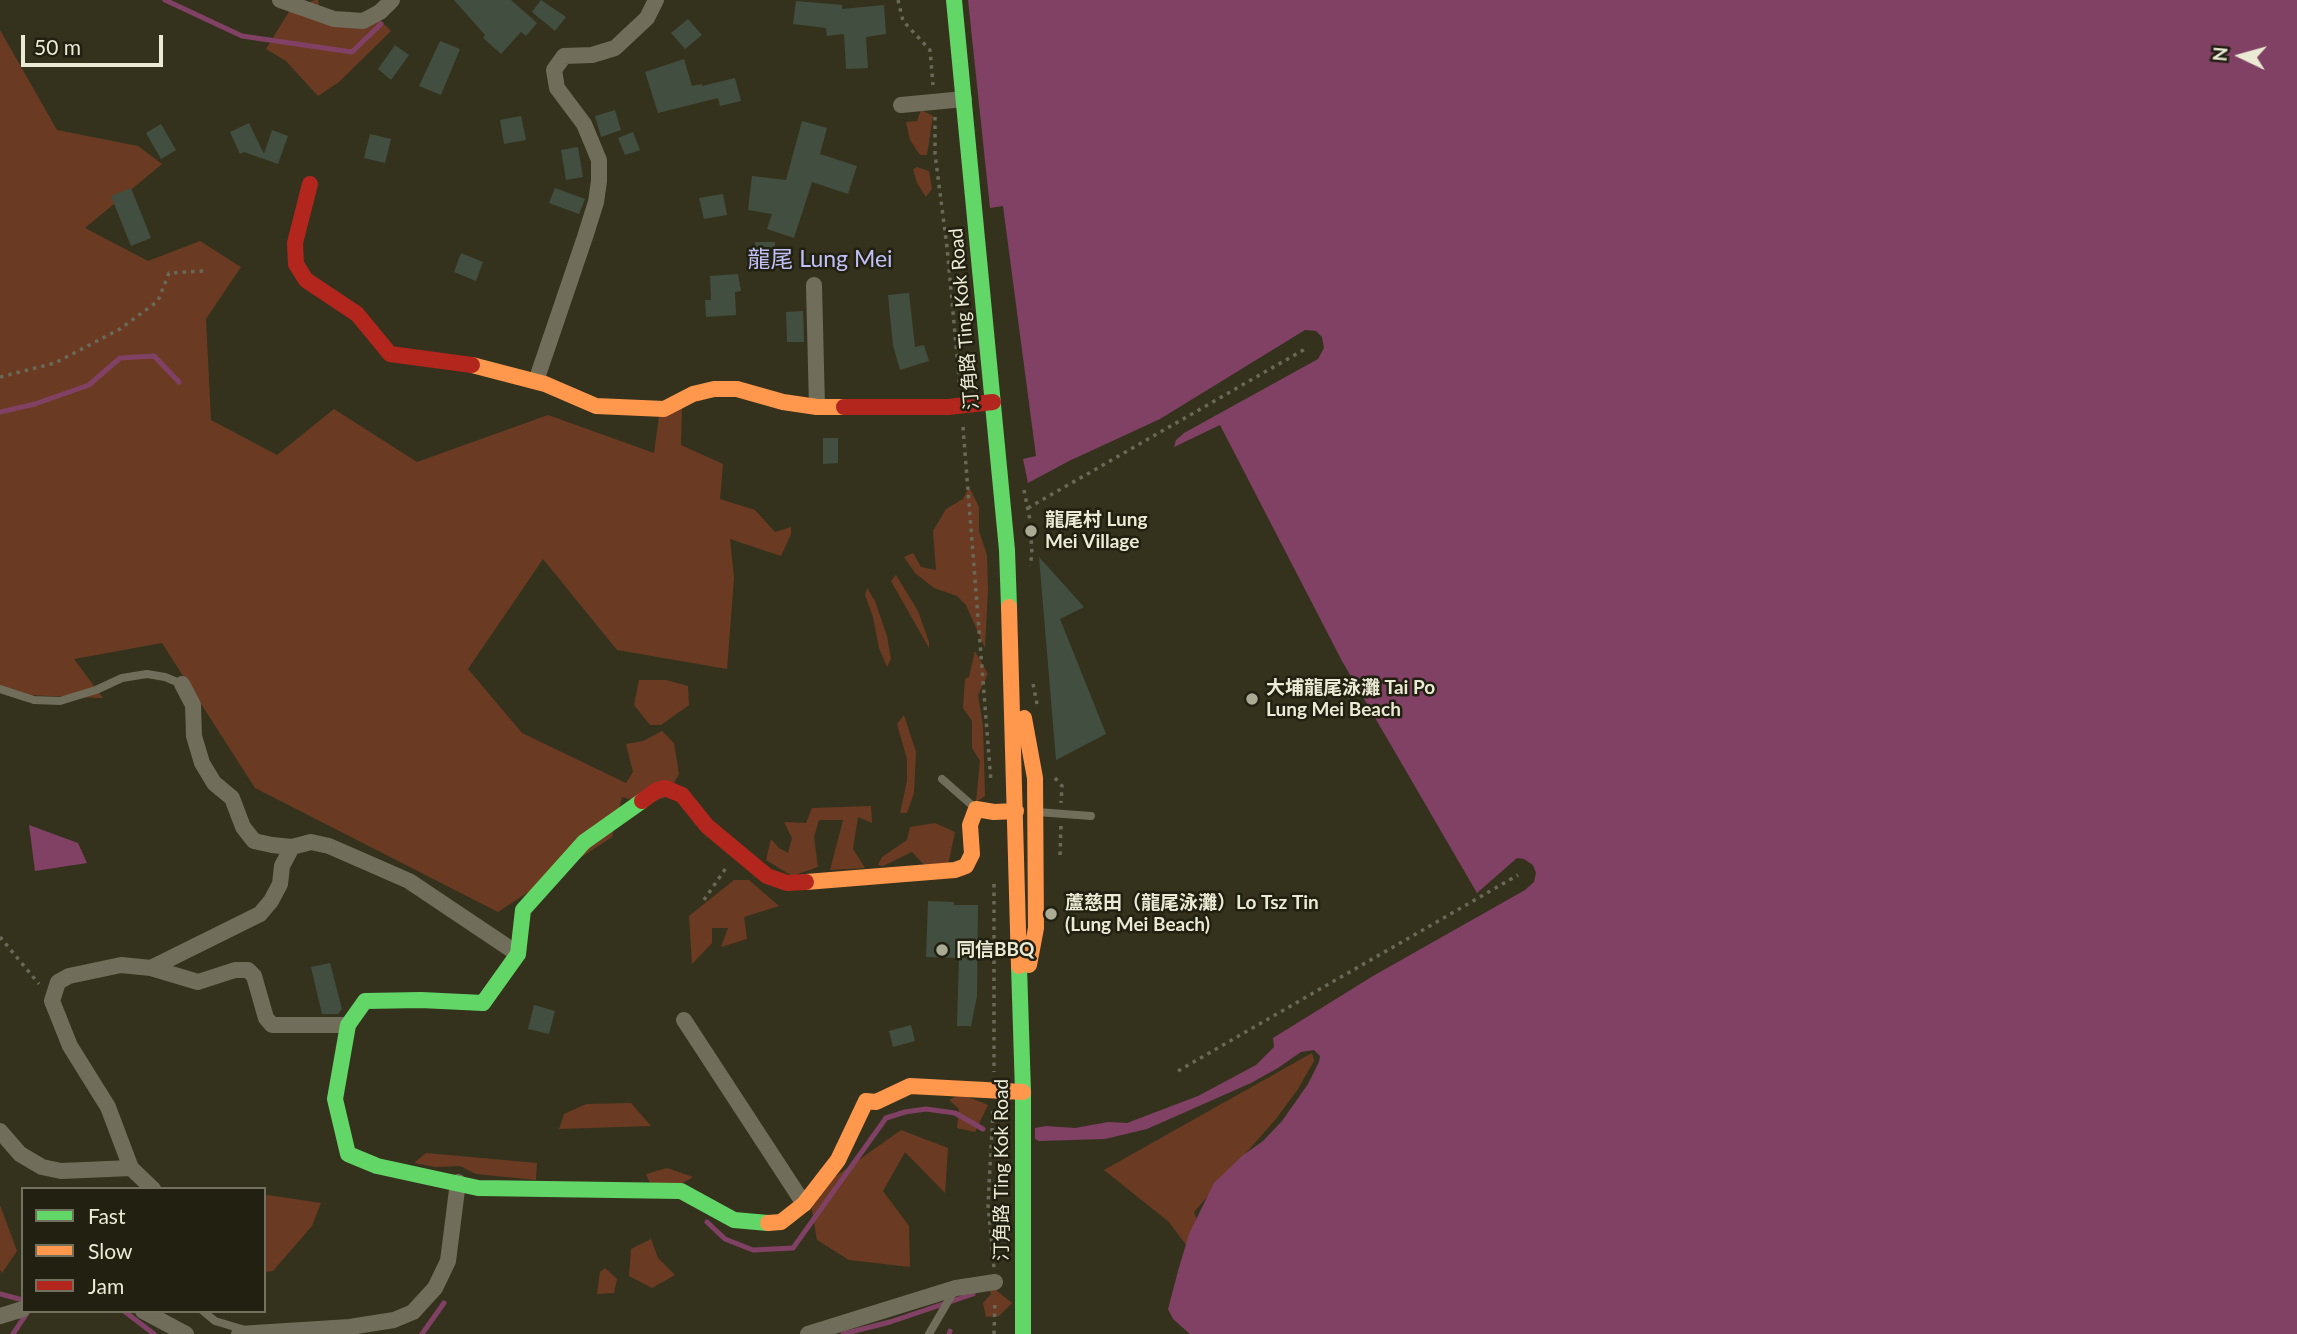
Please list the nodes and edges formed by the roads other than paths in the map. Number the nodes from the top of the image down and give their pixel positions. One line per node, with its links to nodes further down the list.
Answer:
1 (280, 0): 2 (street)
2 (392, 0)
3 (656, 0): 9 (street)
4 (954, 0): 5 (street, 汀角路 Ting Kok Road)
5 (964, 99): 6 (street); 10 (street, 汀角路 Ting Kok Road)
6 (901, 105)
7 (310, 184): 9 (street)
8 (814, 285): 11 (street)
9 (536, 381): 11 (street)
10 (993, 402): 11 (street); 12 (street, 汀角路 Ting Kok Road)
11 (817, 407)
12 (1010, 635): 17 (street, 汀角路 Ting Kok Road); 18 (street, 汀角路 Ting Kok Road)
13 (182, 684): 14 (lane); 20 (street)
14 (0, 688)
15 (942, 779): 16 (lane)
16 (976, 809): 17 (street); 21 (street)
17 (1016, 811): 18 (lane); 23 (street, 汀角路 Ting Kok Road)
18 (1036, 812): 19 (lane); 23 (street, 汀角路 Ting Kok Road)
19 (1091, 816)
20 (292, 847): 21 (street); 22 (street)
21 (518, 954): 25 (street)
22 (151, 968): 25 (street); 28 (street)
23 (1021, 1006): 26 (street, 汀角路 Ting Kok Road)
24 (684, 1020): 31 (street)
25 (348, 1025): 29 (street)
26 (1023, 1092): 31 (street); 42 (street, 汀角路 Ting Kok Road)
27 (0, 1131): 28 (street)
28 (131, 1168): 30 (street)
29 (458, 1182): 31 (street); 38 (street)
30 (151, 1187)
31 (804, 1204)
32 (999, 1282): 33 (street)
33 (956, 1288): 40 (street); 41 (lane)
34 (21, 1309): 37 (street)
35 (147, 1313): 39 (street)
36 (205, 1313): 38 (lane)
37 (1, 1314)
38 (245, 1333)
39 (186, 1334)
40 (808, 1334)
41 (929, 1334)
42 (1023, 1334)

